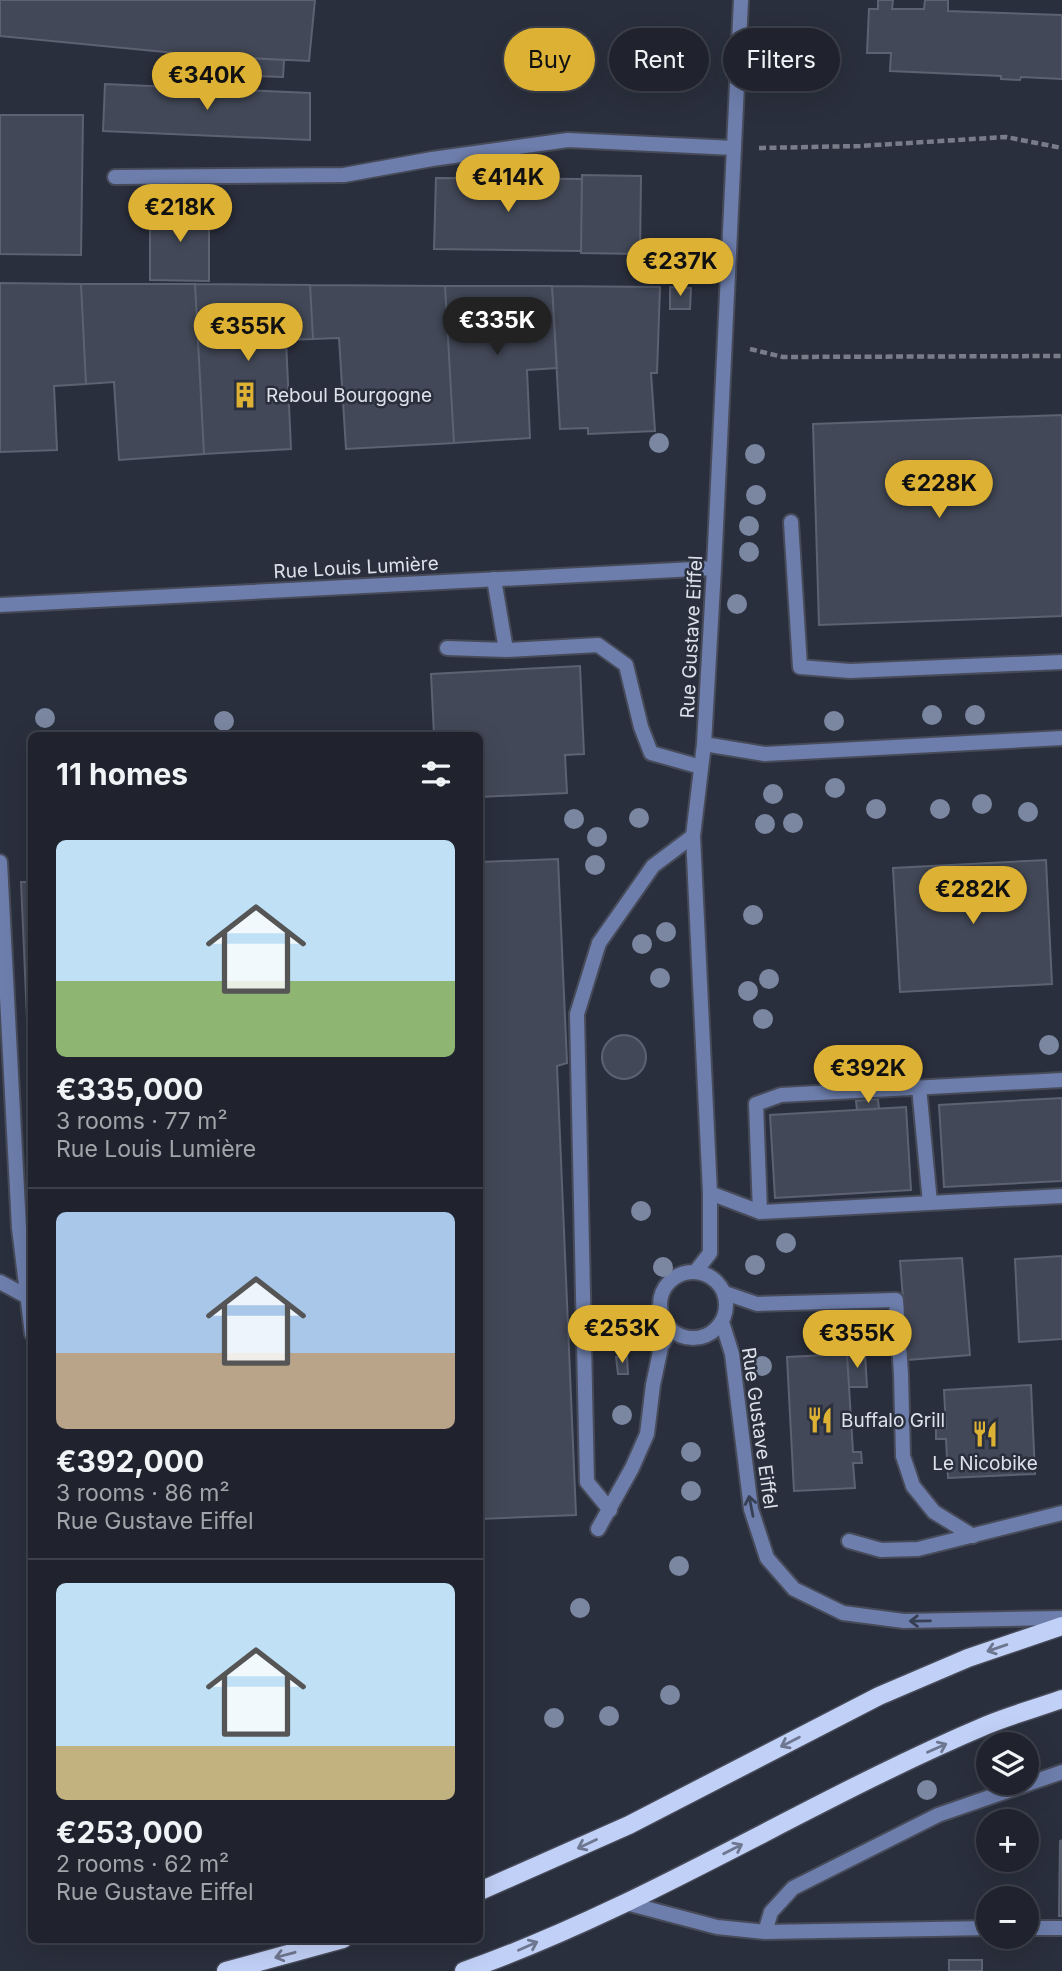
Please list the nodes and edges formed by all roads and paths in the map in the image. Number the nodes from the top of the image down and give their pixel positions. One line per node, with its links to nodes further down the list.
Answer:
1 (741, 0): 2 (street, Rue Gustave Eiffel)
2 (734, 148): 3 (path); 4 (street); 5 (street, Rue Gustave Eiffel)
3 (1062, 148)
4 (115, 177)
5 (726, 342): 6 (path); 8 (street, Rue Gustave Eiffel)
6 (1062, 356)
7 (791, 522): 13 (street)
8 (714, 568): 9 (street, Rue Louis Lumière); 15 (street, Rue Gustave Eiffel)
9 (494, 579): 10 (street, Rue Louis Lumière); 12 (street)
10 (0, 606)
11 (447, 648): 12 (street)
12 (506, 650): 16 (street)
13 (1062, 662)
14 (1062, 738): 15 (street)
15 (704, 744): 16 (street, Rue Gustave Eiffel)
16 (701, 767): 17 (street, Rue Gustave Eiffel)
17 (693, 836): 21 (street, Rue Gustave Eiffel); 32 (street)
18 (0, 862): 28 (street)
19 (1062, 1080): 20 (street)
20 (919, 1087): 23 (street); 24 (street)
21 (710, 1193): 24 (street); 25 (street, Rue Gustave Eiffel)
22 (1062, 1196): 23 (street)
23 (930, 1203): 24 (street)
24 (760, 1212)
25 (696, 1271): 27 (street); 31 (street)
26 (0, 1282): 28 (street)
27 (725, 1293): 30 (street); 35 (street)
28 (26, 1296): 29 (street)
29 (28, 1309)
30 (722, 1322): 31 (street); 37 (street, Rue Gustave Eiffel, one-way to 30)
31 (671, 1330): 32 (street)
32 (610, 1510): 34 (street)
33 (1062, 1513): 35 (street)
34 (598, 1529)
35 (973, 1536): 36 (street)
36 (849, 1541)
37 (1062, 1618)
38 (1062, 1626): 41 (main road, one-way to 41)
39 (1062, 1699): 42 (main road, one-way to 39)
40 (1062, 1772): 46 (street)
41 (483, 1890)
42 (626, 1903): 46 (street); 49 (main road, one-way to 42)
43 (976, 1928): 46 (street)
44 (1039, 1928): 45 (street)
45 (1062, 1928)
46 (765, 1932)
47 (328, 1943): 48 (main road, one-way to 48)
48 (226, 1971)
49 (464, 1971)

